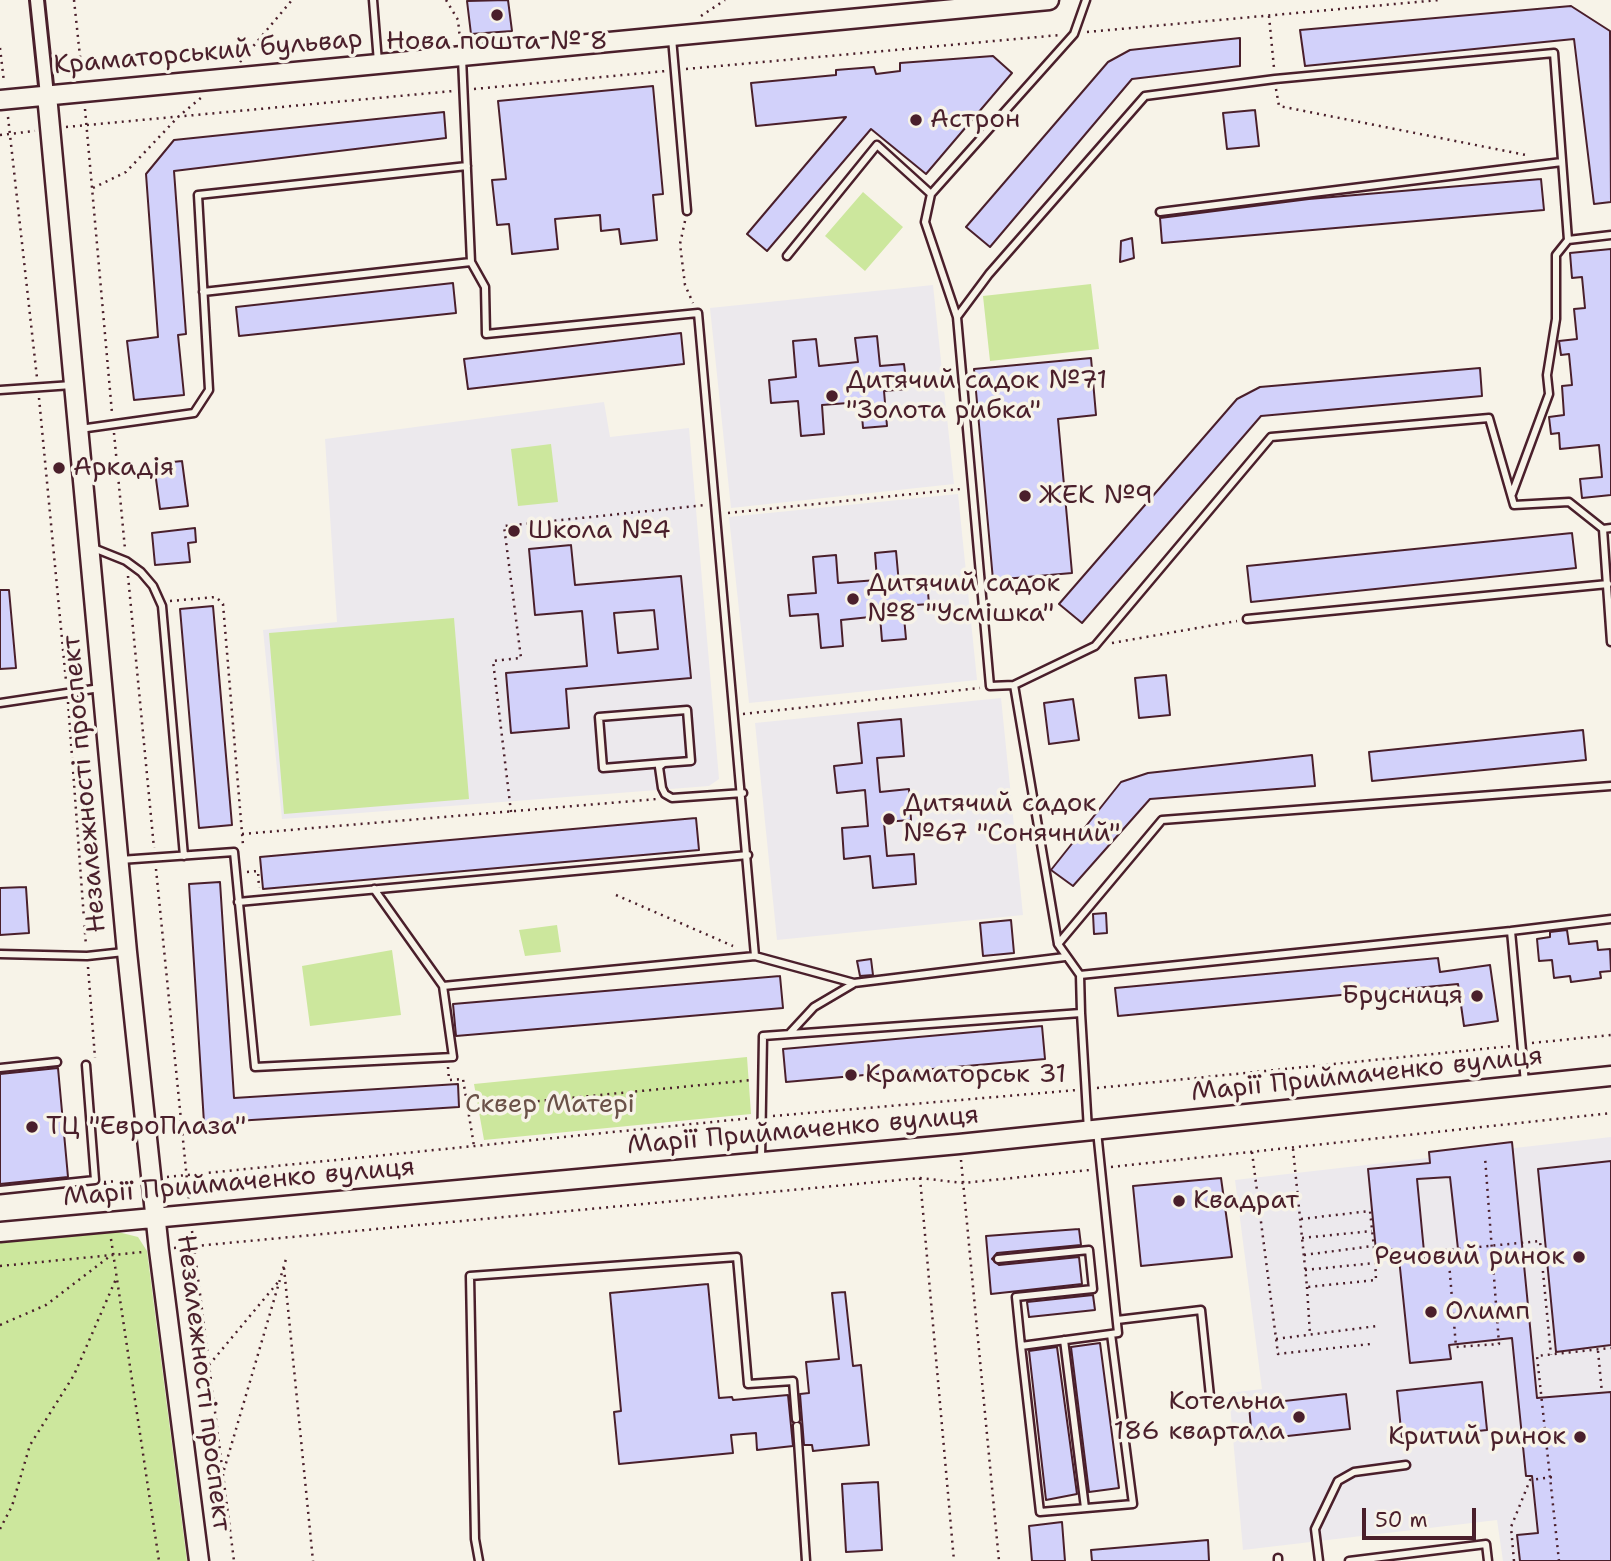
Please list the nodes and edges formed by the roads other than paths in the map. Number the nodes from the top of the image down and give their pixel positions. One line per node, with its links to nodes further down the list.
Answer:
1 (37, 0): 8 (street, Незалежності проспект)
2 (373, 0): 7 (lane)
3 (1049, 0): 5 (street, Краматорський бульвар)
4 (1086, 0): 12 (lane)
5 (672, 36): 6 (street, Краматорський бульвар); 13 (lane)
6 (461, 56): 7 (street, Краматорський бульвар); 11 (lane)
7 (378, 64): 8 (street, Краматорський бульвар)
8 (47, 95): 9 (street, Краматорський бульвар); 21 (street, Незалежності проспект)
9 (3, 99)
10 (1562, 162): 14 (lane); 16 (lane); 20 (lane)
11 (467, 166): 18 (lane); 19 (lane)
12 (932, 194): 17 (lane); 20 (lane)
13 (687, 211)
14 (1160, 212)
15 (1611, 235): 16 (lane)
16 (1568, 240): 24 (lane)
17 (787, 256)
18 (471, 262): 19 (lane); 35 (lane)
19 (203, 292): 23 (lane)
20 (957, 317): 30 (lane)
21 (74, 385): 22 (lane); 23 (street, Незалежності проспект)
22 (0, 390)
23 (78, 429): 26 (street, Незалежності проспект)
24 (1513, 494): 25 (lane); 30 (lane)
25 (1607, 529): 27 (lane)
26 (89, 547): 31 (street, Незалежності проспект); 37 (lane)
27 (1608, 583): 28 (lane); 29 (lane)
28 (1247, 619)
29 (1611, 642)
30 (1014, 685): 43 (lane)
31 (102, 688): 32 (lane); 38 (street, Незалежності проспект)
32 (0, 703)
33 (659, 765): 33 (lane); 35 (lane)
34 (1611, 786): 43 (lane)
35 (743, 793): 36 (lane)
36 (748, 855): 39 (lane); 46 (lane)
37 (184, 856): 38 (lane); 40 (lane)
38 (118, 860): 44 (street, Незалежності проспект)
39 (374, 889): 40 (lane); 50 (lane)
40 (238, 902): 50 (lane)
41 (1611, 919): 42 (lane)
42 (1511, 931): 48 (lane); 57 (lane)
43 (1058, 944): 47 (lane)
44 (127, 952): 45 (lane); 61 (street, Незалежності проспект)
45 (0, 954)
46 (755, 956): 49 (lane); 50 (lane)
47 (1065, 957): 48 (lane); 49 (lane)
48 (1080, 975): 51 (lane)
49 (854, 983): 52 (lane)
50 (443, 986)
51 (1081, 1013): 52 (lane); 58 (lane)
52 (789, 1034): 59 (lane)
53 (57, 1062): 55 (lane)
54 (86, 1065): 60 (lane)
55 (0, 1068)
56 (1611, 1076): 57 (street, Марії Приймаченко вулиця)
57 (1525, 1085): 58 (street, Марії Приймаченко вулиця)
58 (1092, 1130): 59 (street, Марії Приймаченко вулиця); 64 (lane)
59 (761, 1162): 61 (street, Марії Приймаченко вулиця)
60 (0, 1190)
61 (156, 1216): 62 (street, Марії Приймаченко вулиця); 71 (street, Незалежності проспект)
62 (0, 1232)
63 (998, 1259): 67 (lane)
64 (1117, 1320): 65 (lane); 68 (lane)
65 (1111, 1334): 66 (lane); 70 (lane)
66 (1064, 1340): 67 (lane); 70 (lane)
67 (1021, 1346): 70 (lane)
68 (1210, 1396)
69 (1406, 1465): 74 (lane)
70 (1085, 1508)
71 (199, 1561)
72 (479, 1561): 73 (lane)
73 (806, 1561)
74 (1319, 1561)
75 (1349, 1561): 76 (lane)
76 (1488, 1561)

